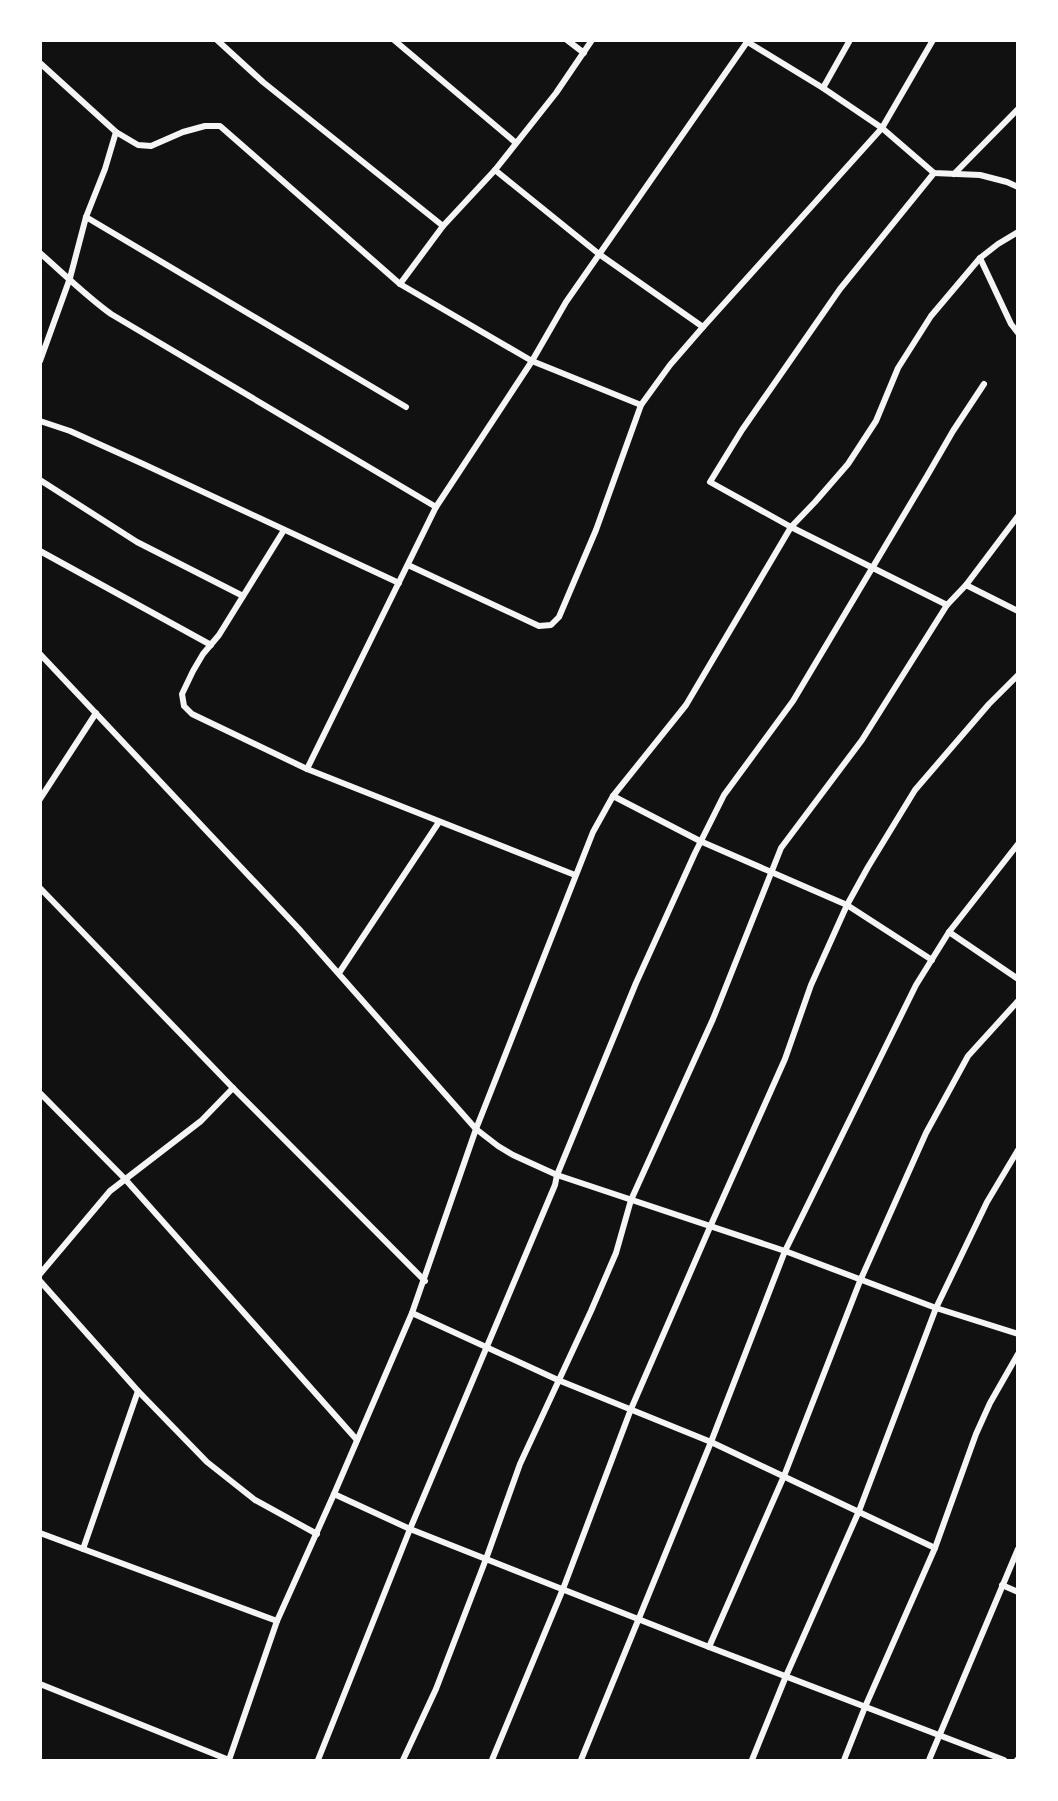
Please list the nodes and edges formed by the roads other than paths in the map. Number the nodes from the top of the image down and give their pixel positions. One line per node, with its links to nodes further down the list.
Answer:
1 (218, 40): 20 (street)
2 (394, 40): 14 (street)
3 (567, 40): 8 (street)
4 (592, 40): 8 (street)
5 (850, 40): 10 (street)
6 (933, 40): 12 (street)
7 (746, 41): 10 (street); 23 (street)
8 (584, 52): 14 (street)
9 (40, 63): 13 (street)
10 (823, 88): 12 (street)
11 (1017, 109): 17 (street)
12 (882, 128): 16 (street); 27 (street)
13 (116, 132): 19 (street); 26 (street)
14 (516, 143): 15 (street)
15 (495, 170): 20 (street); 23 (street)
16 (934, 173): 17 (street); 38 (street)
17 (954, 174): 18 (street)
18 (1017, 187)
19 (86, 217): 25 (street); 33 (street)
20 (443, 226): 26 (street)
21 (1017, 232): 24 (street)
22 (40, 253): 25 (street)
23 (599, 254): 27 (street); 30 (street)
24 (980, 258): 28 (street); 38 (street)
25 (70, 278): 29 (street); 36 (street)
26 (399, 284): 30 (street)
27 (703, 327): 32 (street)
28 (1017, 333)
29 (40, 361)
30 (532, 361): 32 (street); 36 (street)
31 (984, 384): 42 (street)
32 (641, 405): 41 (street)
33 (406, 407)
34 (40, 421): 39 (street)
35 (40, 480): 45 (street)
36 (436, 507): 41 (street)
37 (1017, 516): 44 (street)
38 (791, 527): 42 (street); 53 (street)
39 (284, 530): 43 (street); 45 (street)
40 (40, 551): 48 (street)
41 (408, 565): 43 (street)
42 (872, 568): 46 (street); 56 (street)
43 (399, 583): 52 (street)
44 (966, 585): 46 (street); 47 (street)
45 (243, 596): 48 (street)
46 (947, 605): 58 (street)
47 (1017, 611)
48 (211, 645): 52 (street)
49 (40, 654): 51 (street)
50 (1017, 675): 61 (street)
51 (96, 713): 54 (street); 64 (street)
52 (307, 770): 55 (street)
53 (612, 796): 56 (street); 59 (street)
54 (40, 799)
55 (439, 822): 59 (street); 64 (street)
56 (700, 841): 58 (street); 71 (street)
57 (1017, 844): 62 (street)
58 (771, 874): 61 (street); 73 (street)
59 (576, 875): 69 (street)
60 (40, 888): 67 (street)
61 (847, 905): 63 (street); 74 (street)
62 (949, 932): 63 (street); 65 (street)
63 (933, 960): 75 (street)
64 (339, 973): 69 (street)
65 (1017, 979)
66 (1017, 1001): 79 (street)
67 (233, 1088): 72 (street); 78 (street)
68 (40, 1093): 72 (street)
69 (476, 1129): 71 (street); 78 (street)
70 (1017, 1150): 80 (street)
71 (557, 1175): 73 (street); 83 (street)
72 (125, 1179): 76 (street); 88 (street)
73 (631, 1200): 74 (street); 85 (street)
74 (710, 1227): 75 (street); 87 (street)
75 (785, 1251): 79 (street); 89 (street)
76 (40, 1274)
77 (40, 1281): 86 (street)
78 (425, 1281): 81 (street)
79 (860, 1281): 80 (street); 90 (street)
80 (936, 1308): 82 (street); 92 (street)
81 (412, 1313): 83 (street); 88 (street)
82 (1017, 1332)
83 (487, 1346): 85 (street); 93 (street)
84 (1017, 1354): 96 (street)
85 (558, 1380): 87 (street); 99 (street)
86 (138, 1391): 95 (street); 97 (street)
87 (631, 1409): 89 (street); 101 (street)
88 (357, 1440): 91 (street)
89 (711, 1442): 90 (street); 103 (street)
90 (784, 1476): 92 (street); 105 (street)
91 (334, 1494): 93 (street); 95 (street)
92 (859, 1511): 96 (street); 106 (street)
93 (410, 1529): 99 (street); 111 (street)
94 (40, 1533): 97 (street)
95 (317, 1534): 104 (street)
96 (935, 1548): 108 (street)
97 (83, 1549): 104 (street)
98 (1017, 1549): 100 (street)
99 (486, 1559): 101 (street); 112 (street)
100 (1002, 1585): 102 (street); 109 (street)
101 (563, 1589): 103 (street); 113 (street)
102 (1017, 1592)
103 (640, 1619): 105 (street); 114 (street)
104 (277, 1621): 110 (street)
105 (709, 1647): 106 (street)
106 (786, 1676): 108 (street); 115 (street)
107 (40, 1684): 110 (street)
108 (865, 1707): 109 (street); 116 (street)
109 (940, 1736): 117 (street); 118 (street)
110 (229, 1760)
111 (318, 1761)
112 (403, 1761)
113 (492, 1761)
114 (581, 1761)
115 (752, 1761)
116 (844, 1761)
117 (929, 1761)
118 (1004, 1761)

